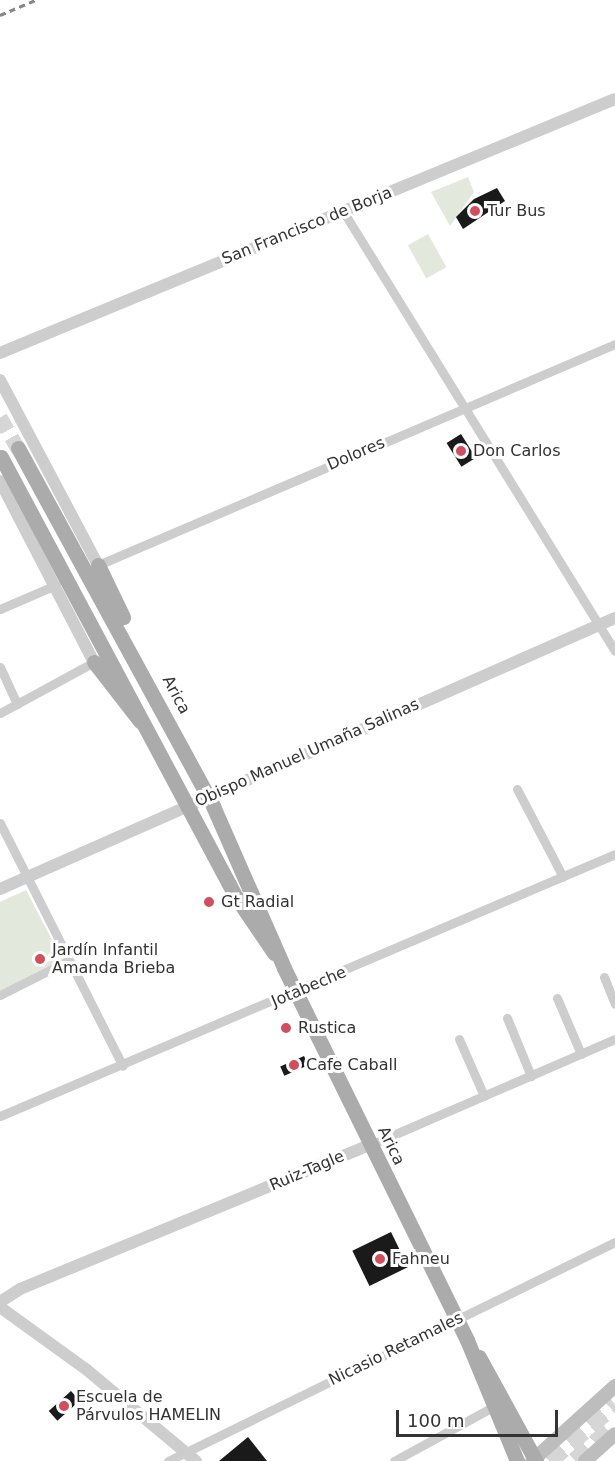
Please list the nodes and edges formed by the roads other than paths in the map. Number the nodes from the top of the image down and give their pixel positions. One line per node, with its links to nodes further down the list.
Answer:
1 (615, 99): 2 (street, San Francisco de Borja)
2 (343, 211): 4 (street, San Francisco de Borja); 6 (street)
3 (615, 344): 6 (street, Dolores)
4 (0, 353)
5 (0, 380): 10 (street)
6 (466, 407): 10 (street, Dolores); 14 (street)
7 (18, 448): 18 (main road, Arica)
8 (1, 457): 21 (main road, Arica)
9 (0, 481): 11 (street)
10 (98, 565): 18 (main road)
11 (56, 585): 12 (street); 16 (street)
12 (0, 609)
13 (615, 618): 14 (street, Obispo Manuel Umaña Salinas)
14 (600, 626): 15 (street); 23 (street, Obispo Manuel Umaña Salinas)
15 (615, 651)
16 (94, 662): 19 (street); 21 (main road)
17 (0, 667): 19 (street)
18 (154, 692): 23 (main road, Arica)
19 (16, 704): 20 (street)
20 (0, 713)
21 (152, 734): 24 (main road, Arica)
22 (518, 789): 28 (street)
23 (208, 796): 24 (street, Obispo Manuel Umaña Salinas); 31 (main road, Arica)
24 (190, 804): 27 (street, Obispo Manuel Umaña Salinas); 31 (main road, Arica)
25 (0, 823): 27 (street)
26 (615, 854): 28 (street, Jotabeche)
27 (27, 877): 29 (street, Obispo Manuel Umaña Salinas); 30 (street)
28 (563, 877): 33 (street, Jotabeche)
29 (0, 889)
30 (69, 960): 34 (street); 41 (street)
31 (284, 968): 33 (main road, Arica)
32 (603, 977): 36 (street)
33 (297, 993): 41 (street, Jotabeche); 45 (main road, Arica)
34 (0, 995)
35 (557, 998): 40 (street)
36 (615, 1004)
37 (507, 1018): 42 (street)
38 (459, 1039): 43 (street)
39 (615, 1039): 40 (street, Ruiz-Tagle)
40 (581, 1054): 42 (street, Ruiz-Tagle)
41 (123, 1066): 44 (street, Jotabeche)
42 (531, 1076): 43 (street, Ruiz-Tagle)
43 (484, 1096): 45 (street, Ruiz-Tagle)
44 (0, 1116)
45 (370, 1144): 47 (street, Ruiz-Tagle); 49 (main road, Arica)
46 (615, 1242): 49 (street, Nicasio Retamales)
47 (0, 1302)
48 (0, 1307): 54 (street)
49 (456, 1319): 50 (main road, Arica); 54 (street, Nicasio Retamales)
50 (467, 1340): 52 (main road, Arica); 55 (main road, Arica)
51 (615, 1386): 55 (main road)
52 (491, 1408): 57 (street); 58 (main road, Arica)
53 (615, 1434): 59 (main road)
54 (188, 1458): 56 (street, Nicasio Retamales)
55 (534, 1460)
56 (168, 1461)
57 (394, 1461)
58 (517, 1461)
59 (585, 1461)

